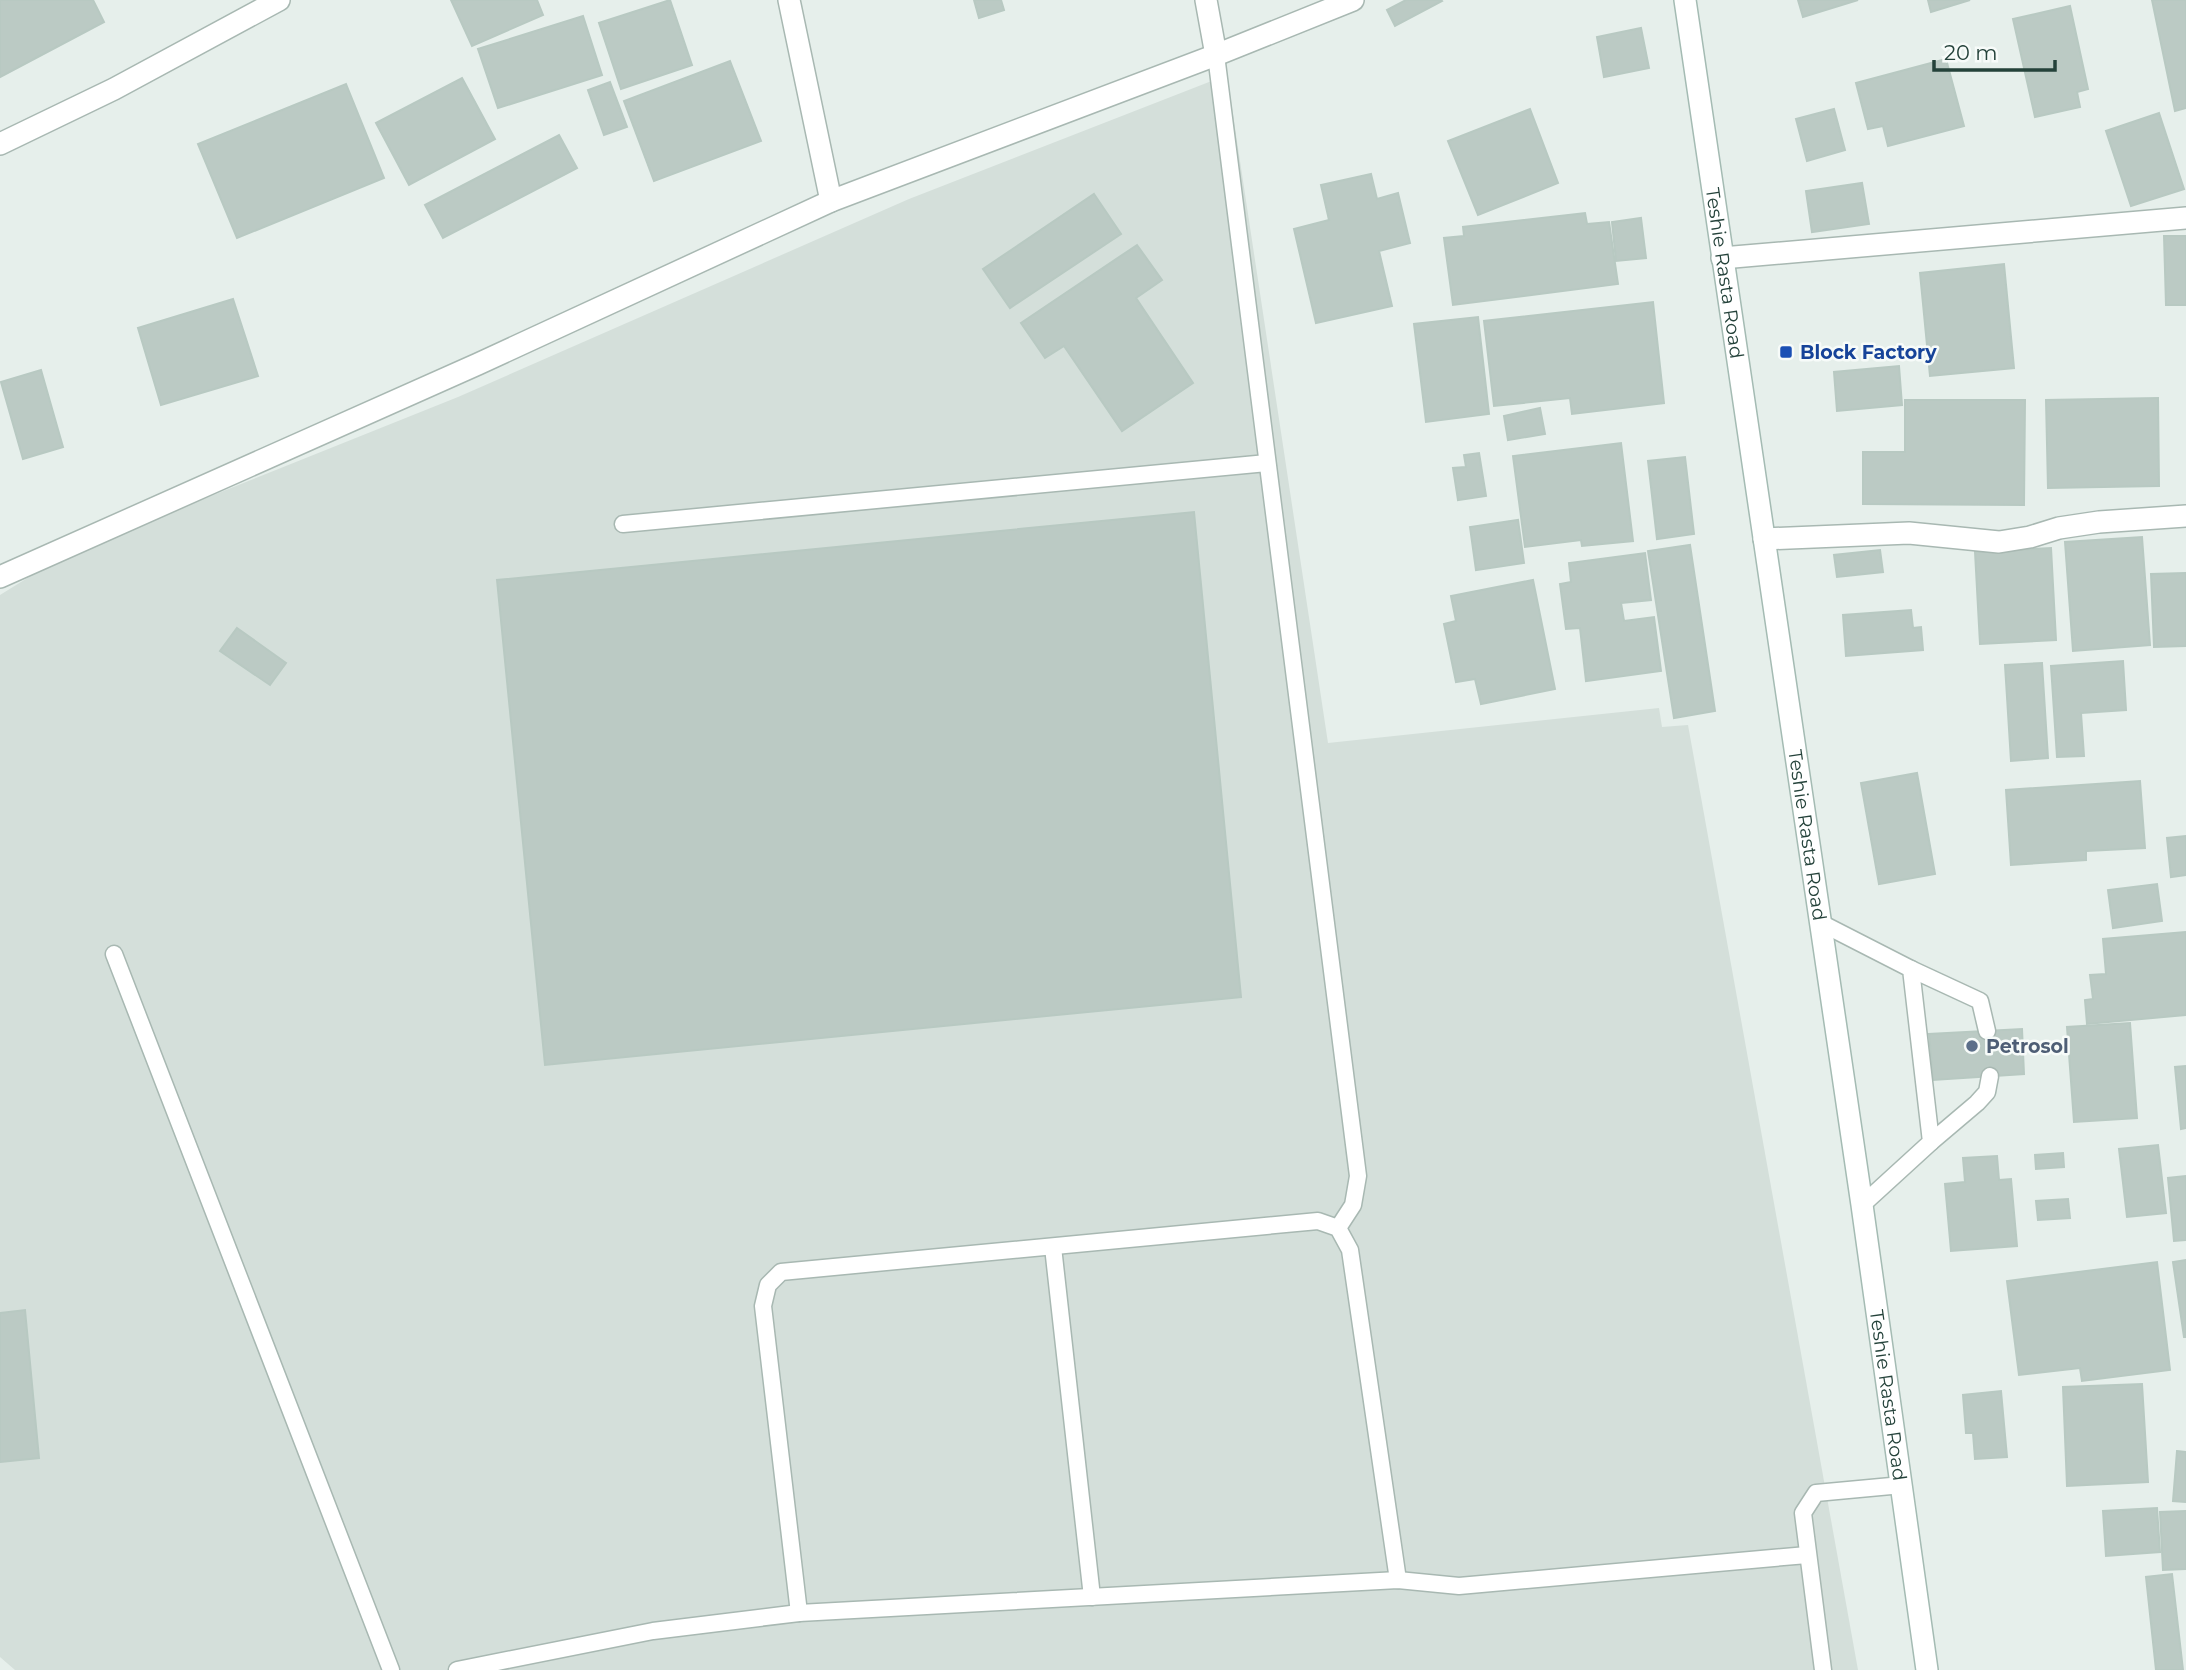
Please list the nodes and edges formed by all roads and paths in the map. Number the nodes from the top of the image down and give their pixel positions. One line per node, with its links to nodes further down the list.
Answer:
1 (279, 0): 7 (street)
2 (789, 0): 8 (street)
3 (1206, 0): 6 (street)
4 (1353, 0): 6 (street)
5 (1685, 0): 10 (street, Teshie Rasta Road)
6 (1216, 55): 8 (street); 11 (lane)
7 (0, 144)
8 (831, 201): 15 (street)
9 (2186, 218): 10 (street)
10 (1722, 258): 14 (street, Teshie Rasta Road)
11 (1267, 463): 13 (lane); 23 (lane)
12 (2186, 516): 14 (street)
13 (623, 524)
14 (1764, 539): 16 (street, Teshie Rasta Road)
15 (0, 577)
16 (1821, 923): 18 (lane); 22 (street, Teshie Rasta Road)
17 (114, 954): 30 (lane)
18 (1911, 969): 19 (lane); 21 (lane)
19 (1987, 1031)
20 (1990, 1076): 21 (lane)
21 (1931, 1142): 22 (lane)
22 (1862, 1205): 25 (street, Teshie Rasta Road)
23 (1338, 1228): 24 (lane); 27 (lane)
24 (1054, 1247): 28 (lane); 29 (lane)
25 (1902, 1485): 26 (lane); 33 (street, Teshie Rasta Road)
26 (1807, 1555): 27 (lane); 32 (lane)
27 (1398, 1580): 28 (lane)
28 (1092, 1597): 29 (lane)
29 (799, 1613): 31 (lane)
30 (391, 1670)
31 (457, 1670)
32 (1823, 1670)
33 (1927, 1670)

